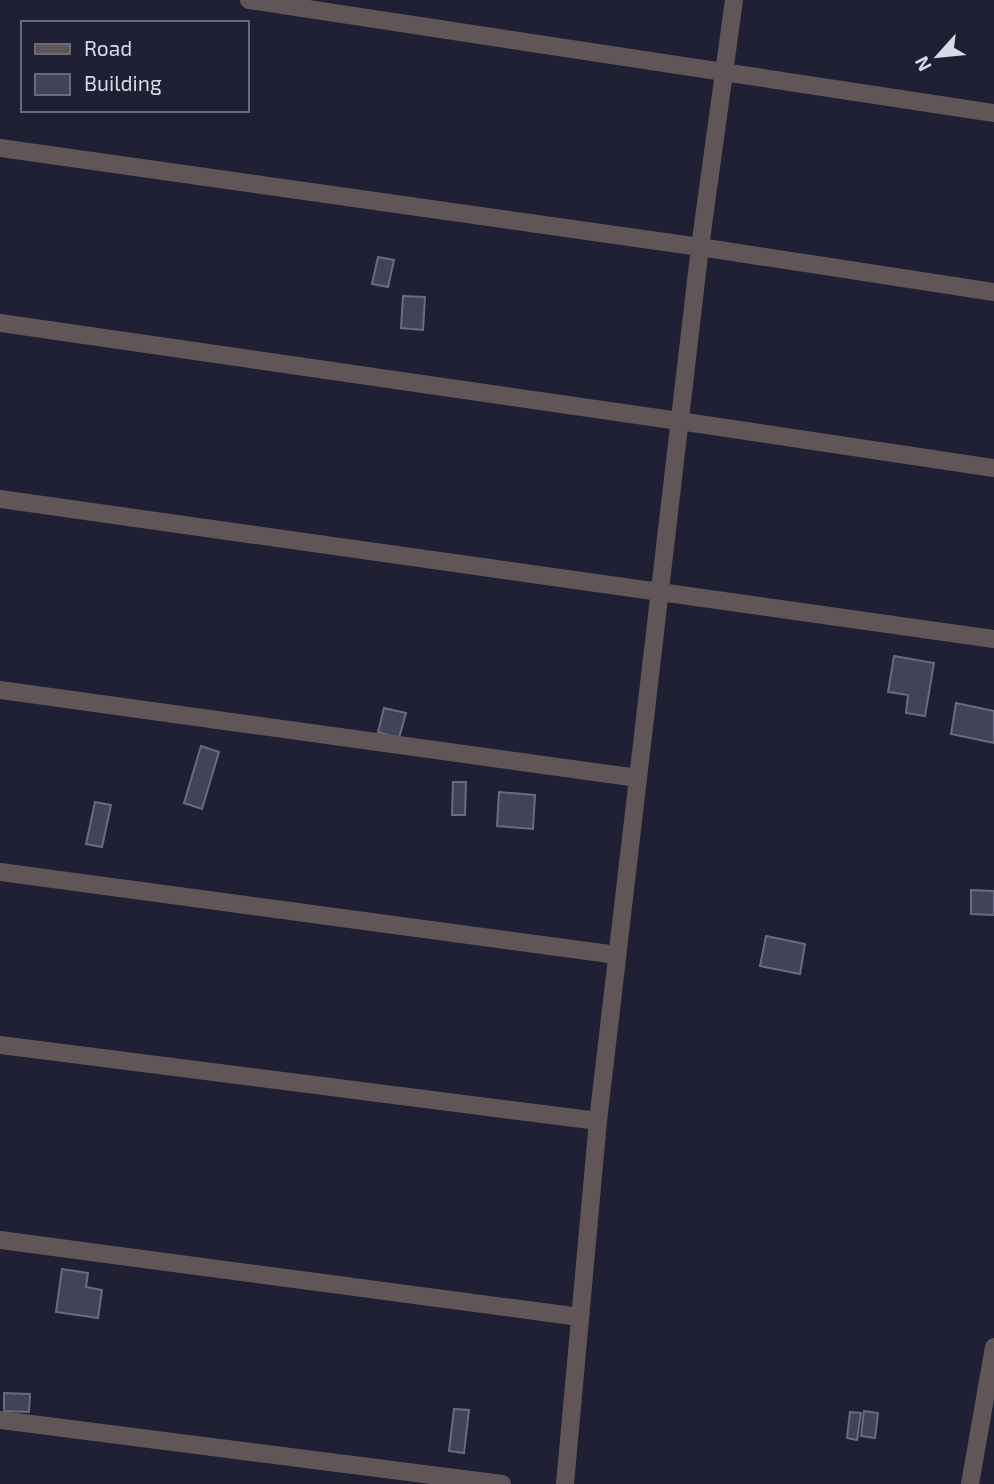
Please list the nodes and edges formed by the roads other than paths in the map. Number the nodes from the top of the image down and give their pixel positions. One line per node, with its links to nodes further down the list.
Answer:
1 (248, 0): 3 (street)
2 (734, 0): 3 (street)
3 (724, 72): 4 (street); 6 (street)
4 (994, 113)
5 (0, 148): 6 (street)
6 (700, 247): 7 (street); 9 (street)
7 (994, 292)
8 (0, 323): 9 (street)
9 (679, 421): 10 (street); 12 (street)
10 (994, 468)
11 (0, 499): 12 (street)
12 (660, 592): 13 (street); 15 (street)
13 (994, 639)
14 (0, 690): 15 (street)
15 (638, 778): 17 (street)
16 (0, 872): 17 (street)
17 (617, 954): 19 (street)
18 (0, 1045): 19 (street)
19 (598, 1121): 21 (street)
20 (0, 1240): 21 (street)
21 (580, 1317): 25 (street)
22 (994, 1347): 26 (street)
23 (0, 1420): 24 (street)
24 (502, 1484)
25 (565, 1484)
26 (970, 1484)

